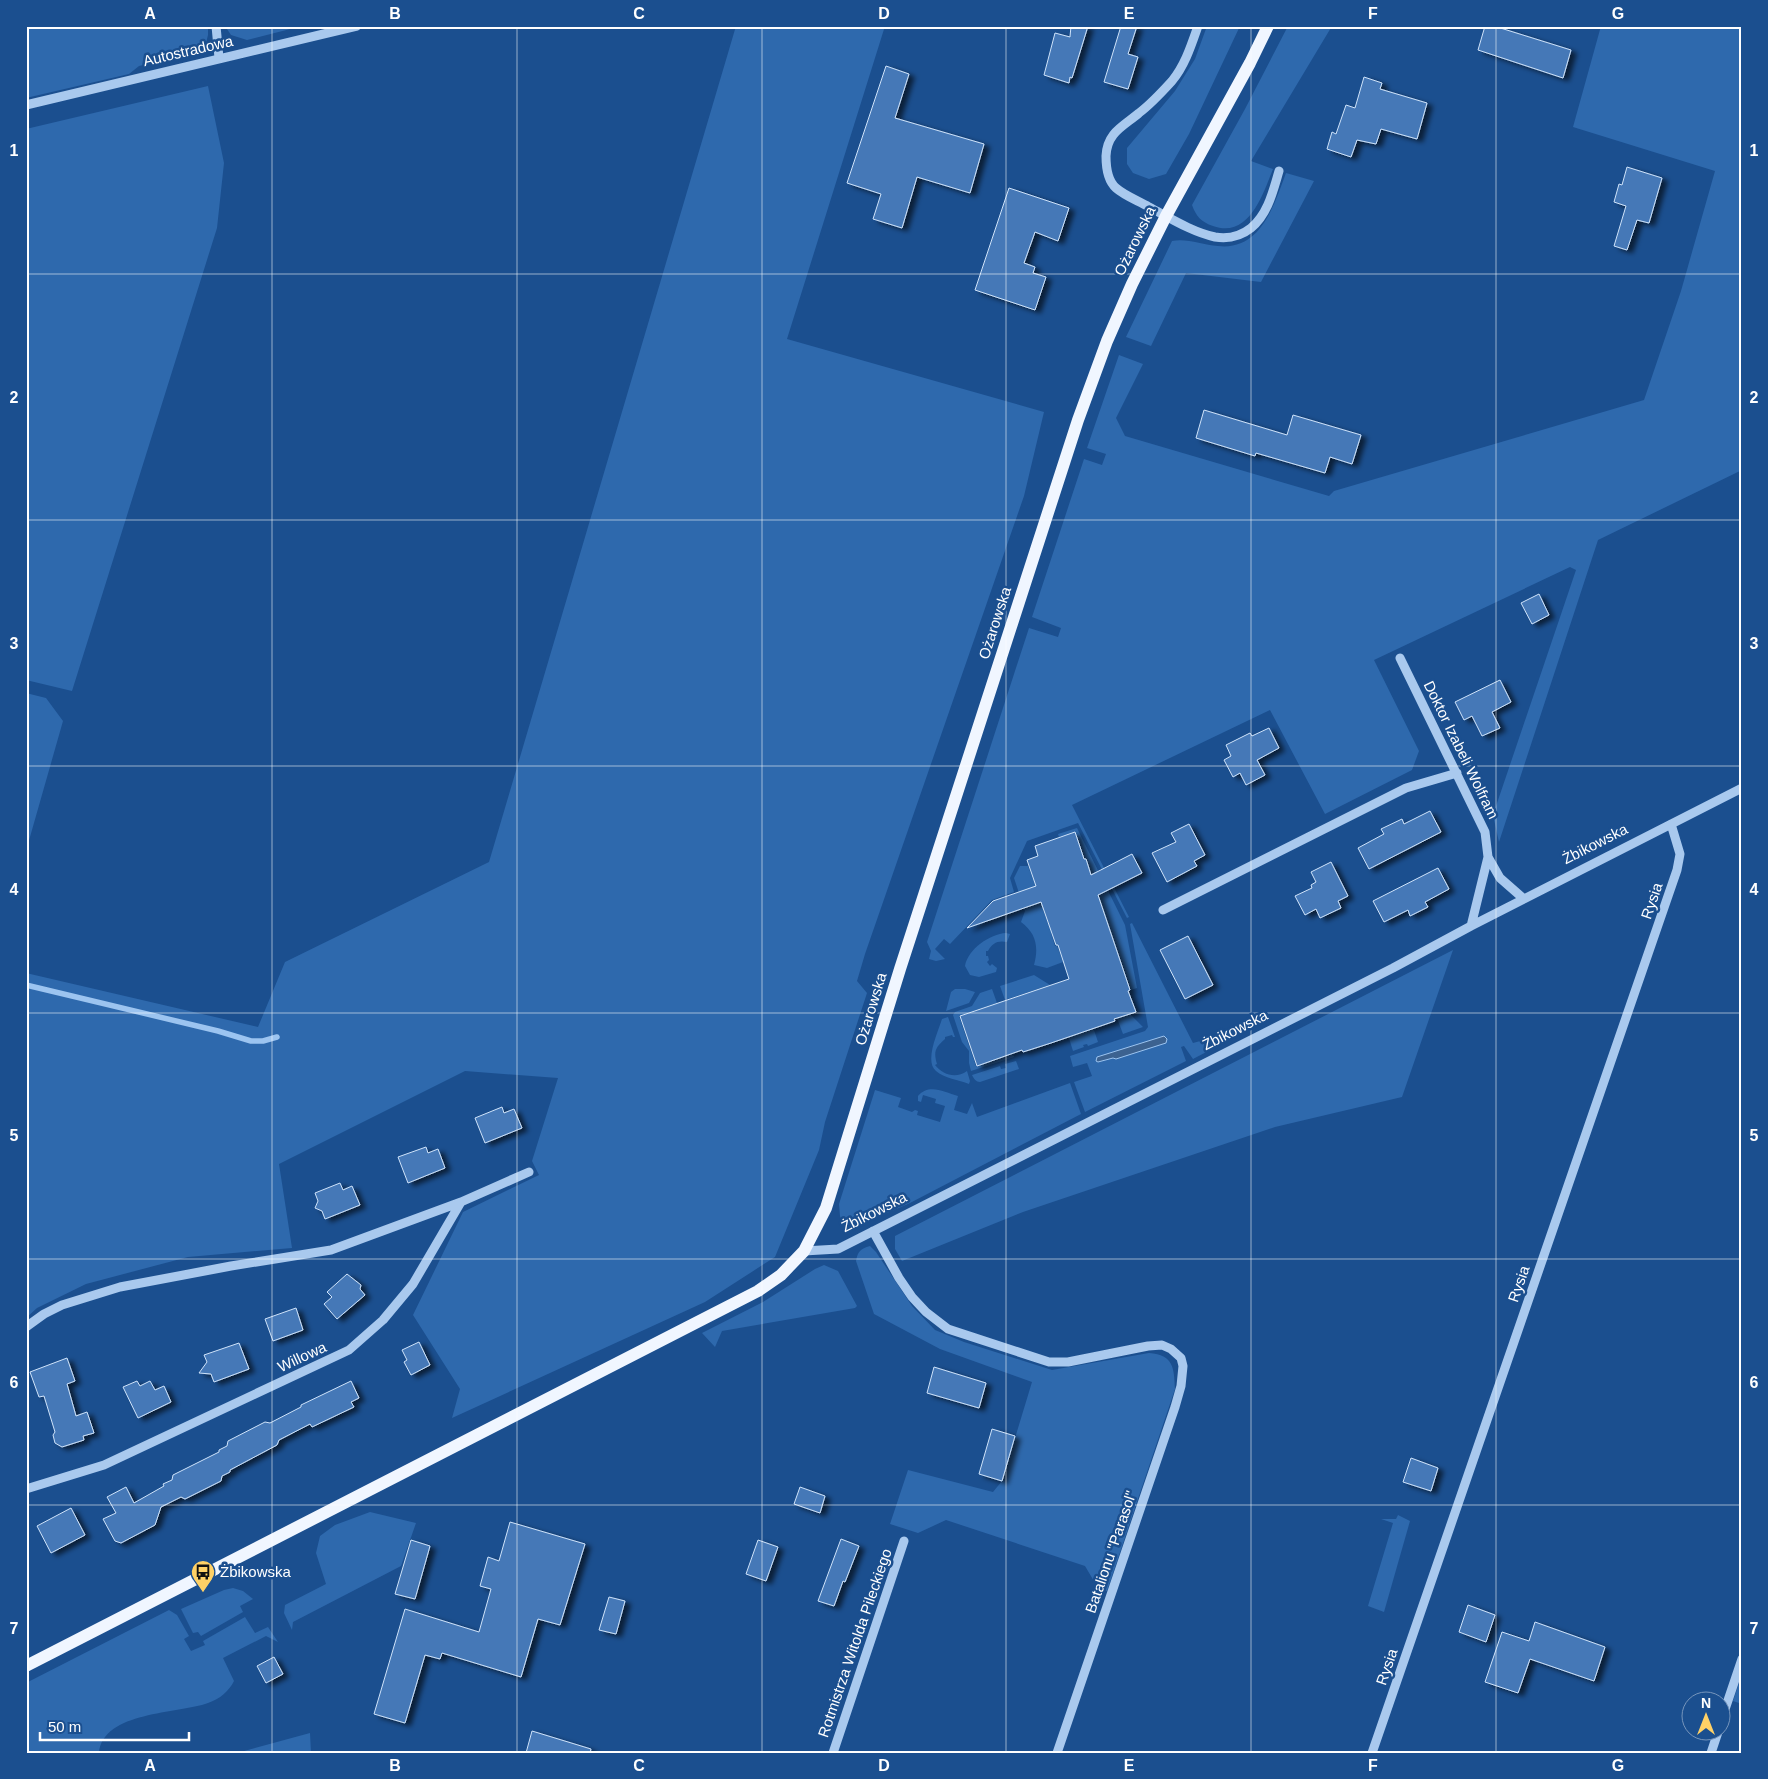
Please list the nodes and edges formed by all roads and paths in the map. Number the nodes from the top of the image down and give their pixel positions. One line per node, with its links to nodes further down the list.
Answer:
1 (216, 26): 5 (street)
2 (357, 26): 5 (street, Autostradowa)
3 (1198, 26): 8 (street)
4 (1268, 26): 8 (main road, Ożarowska)
5 (219, 58): 6 (street, Autostradowa)
6 (26, 105)
7 (1279, 171): 8 (street)
8 (1166, 216): 20 (main road, Ożarowska)
9 (1400, 658): 10 (street, Doktor Izabeli Wolfram)
10 (1457, 773): 13 (street, Doktor Izabeli Wolfram); 15 (street)
11 (1742, 788): 12 (street, Żbikowska)
12 (1670, 824): 14 (street, Żbikowska); 29 (street, Rysia)
13 (1488, 857): 14 (street, Doktor Izabeli Wolfram); 16 (street, Doktor Izabeli Wolfram)
14 (1524, 899): 16 (street, Żbikowska)
15 (1163, 910)
16 (1471, 926): 19 (street, Żbikowska)
17 (529, 1172): 18 (street)
18 (461, 1202): 21 (street); 22 (street, Willowa)
19 (873, 1231): 20 (street, Żbikowska); 28 (street, Batalionu "Parasol")
20 (804, 1251): 25 (main road)
21 (26, 1327)
22 (26, 1489)
23 (904, 1541): 27 (street, Rotmistrza Witolda Pileckiego)
24 (1742, 1659): 26 (street)
25 (26, 1666)
26 (1730, 1694)
27 (832, 1753)
28 (1058, 1753)
29 (1372, 1753)

